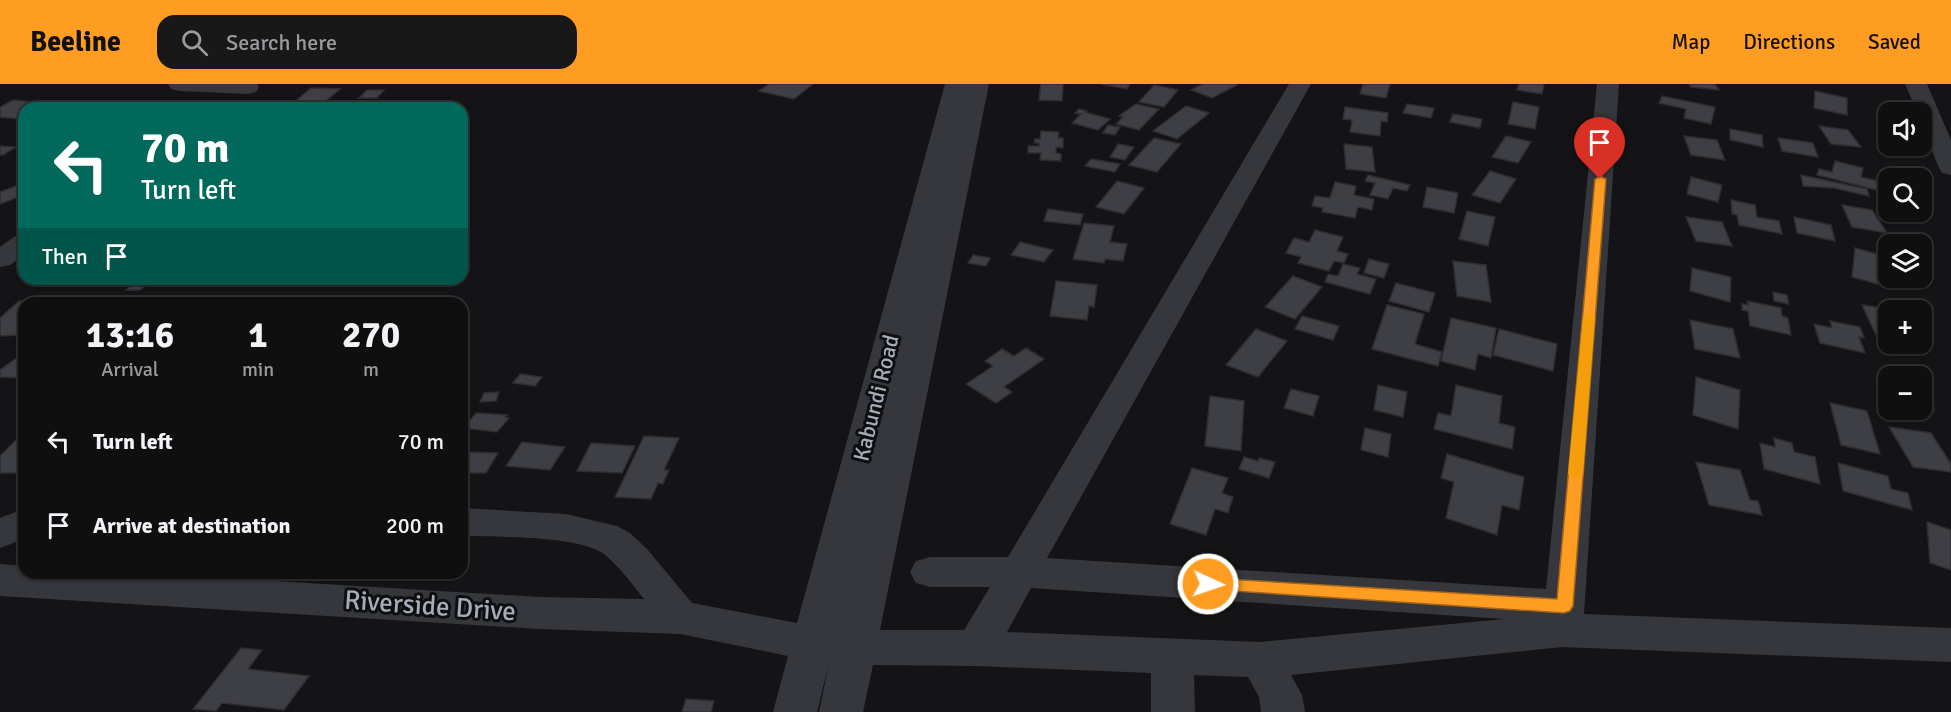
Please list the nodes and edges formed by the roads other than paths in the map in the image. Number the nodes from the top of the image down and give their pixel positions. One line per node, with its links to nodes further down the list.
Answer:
1 (179, 84): 5 (street)
2 (1300, 84): 13 (street)
3 (1608, 84): 16 (street)
4 (1916, 84): 8 (street)
5 (250, 86): 7 (street)
6 (965, 92): 17 (street, Kabundi Road); 19 (street, Kabundi Road)
7 (226, 102)
8 (1951, 168)
9 (468, 522): 15 (street)
10 (18, 526): 11 (street)
11 (0, 534)
12 (930, 572): 13 (street)
13 (1018, 572): 16 (street); 20 (street)
14 (0, 580): 15 (street, Riverside Drive)
15 (680, 617): 17 (street, Riverside Drive)
16 (1563, 618): 18 (street); 22 (street, Riverside Drive)
17 (813, 644): 19 (street, Riverside Drive); 23 (street, Kabundi Road)
18 (1951, 645)
19 (857, 647): 20 (street, Riverside Drive); 24 (street, Kabundi Road)
20 (976, 648): 21 (street, Riverside Drive)
21 (1172, 657): 22 (street, Riverside Drive); 25 (street)
22 (1260, 660): 26 (street)
23 (795, 712)
24 (841, 712)
25 (1173, 712)
26 (1283, 712)

